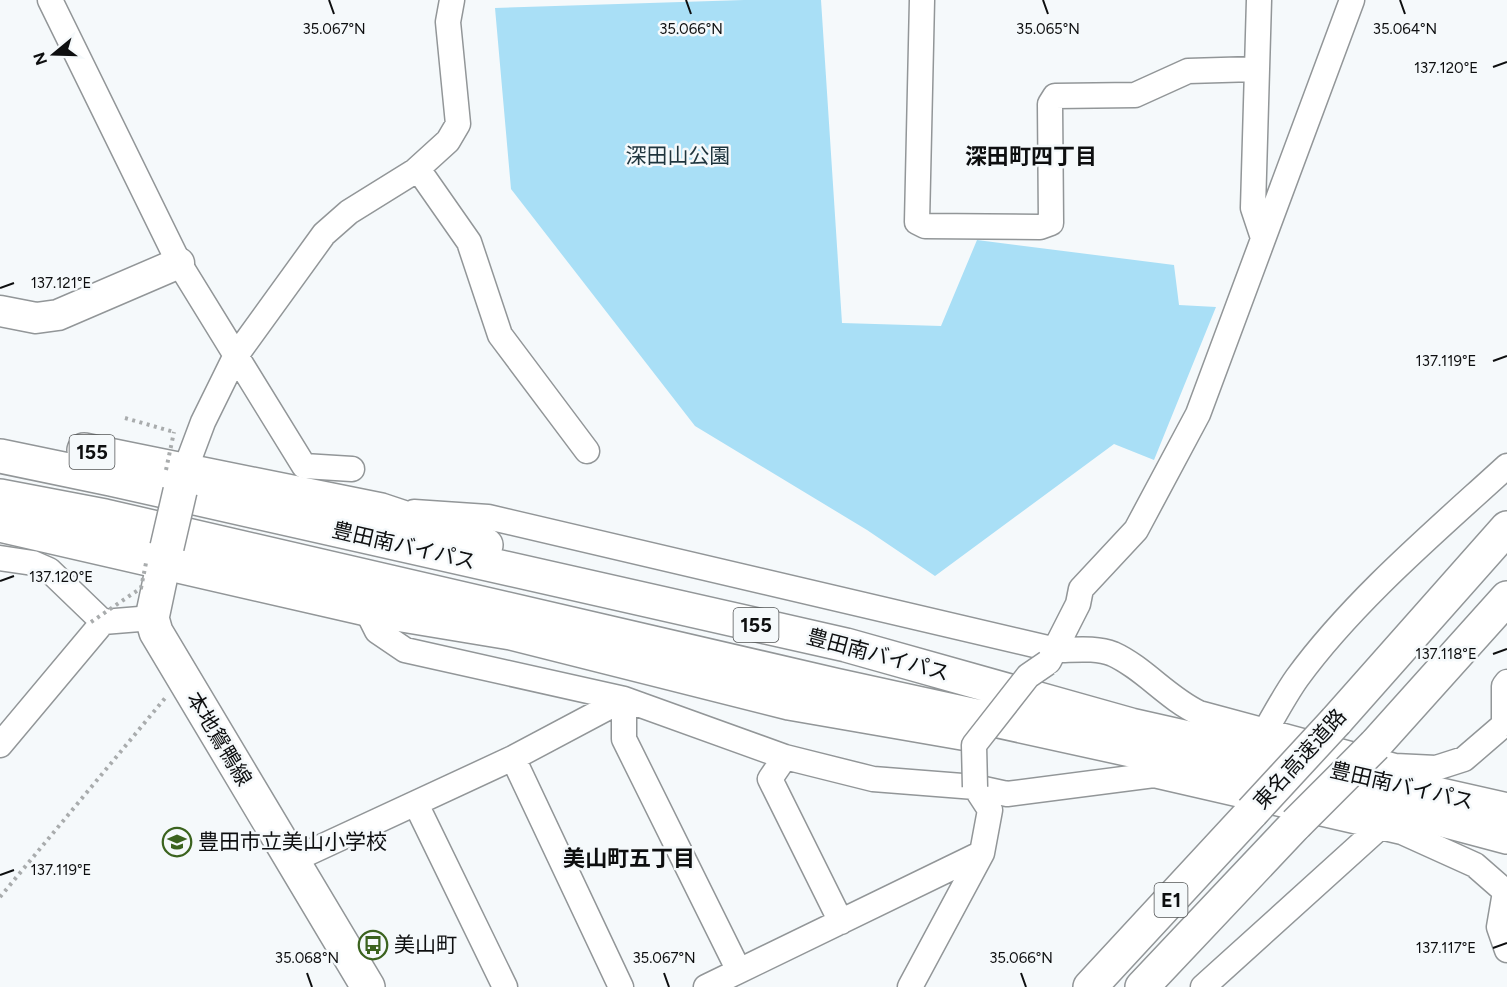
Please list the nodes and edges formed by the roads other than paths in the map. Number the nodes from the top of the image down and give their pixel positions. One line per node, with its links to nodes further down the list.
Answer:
1 (50, 0): 9 (street)
2 (453, 0): 7 (street)
3 (922, 0): 6 (street)
4 (1259, 0): 6 (street)
5 (1352, 0): 8 (street)
6 (1255, 69): 8 (street)
7 (418, 169): 11 (street); 13 (street)
8 (1262, 235): 28 (street)
9 (179, 263): 10 (street); 11 (street)
10 (0, 311)
11 (235, 357): 16 (street); 17 (street)
12 (0, 434): 17 (main road, 155)
13 (587, 451)
14 (0, 456): 30 (main road, 豊田南バイパス / 155)
15 (1507, 466): 33 (street)
16 (352, 469)
17 (183, 481): 19 (main road, 155); 22 (main road, bridge)
18 (0, 496): 34 (main road, 豊田南バイパス / 155)
19 (381, 510): 28 (street); 30 (main road, 155)
20 (0, 525): 22 (main road, 155)
21 (1507, 528): 54 (main road, 東名高速道路 / E1, bridge)
22 (165, 555): 25 (main road, 155); 26 (main road)
23 (0, 558): 27 (street)
24 (1507, 598): 55 (main road, 東名高速道路 / E1, bridge)
25 (366, 609): 31 (street); 34 (main road, 155)
26 (152, 618): 27 (street); 44 (main road, 本地鴛鴨線)
27 (103, 622): 35 (street)
28 (1052, 657): 33 (street); 38 (street, bridge)
29 (1507, 682): 32 (street)
30 (1030, 696): 40 (main road, 豊田南バイパス / 155)
31 (624, 699): 36 (street); 37 (street); 48 (street)
32 (1505, 723): 33 (street)
33 (1264, 733)
34 (1089, 740): 42 (main road, 豊田南バイパス / 155)
35 (0, 745)
36 (785, 757): 38 (street); 46 (street)
37 (513, 758): 39 (street); 51 (street)
38 (975, 787): 41 (street); 43 (street)
39 (416, 804): 44 (street); 50 (street)
40 (1507, 810)
41 (1381, 825): 45 (street); 56 (street)
42 (1507, 837)
43 (982, 853): 46 (street); 53 (street)
44 (293, 860): 49 (main road, 本地鴛鴨線)
45 (1506, 893): 47 (street)
46 (841, 922): 48 (street)
47 (1507, 950)
48 (739, 971): 52 (street)
49 (368, 987)
50 (505, 987)
51 (621, 987)
52 (706, 987)
53 (910, 987)
54 (1090, 987)
55 (1142, 987)
56 (1203, 987)

